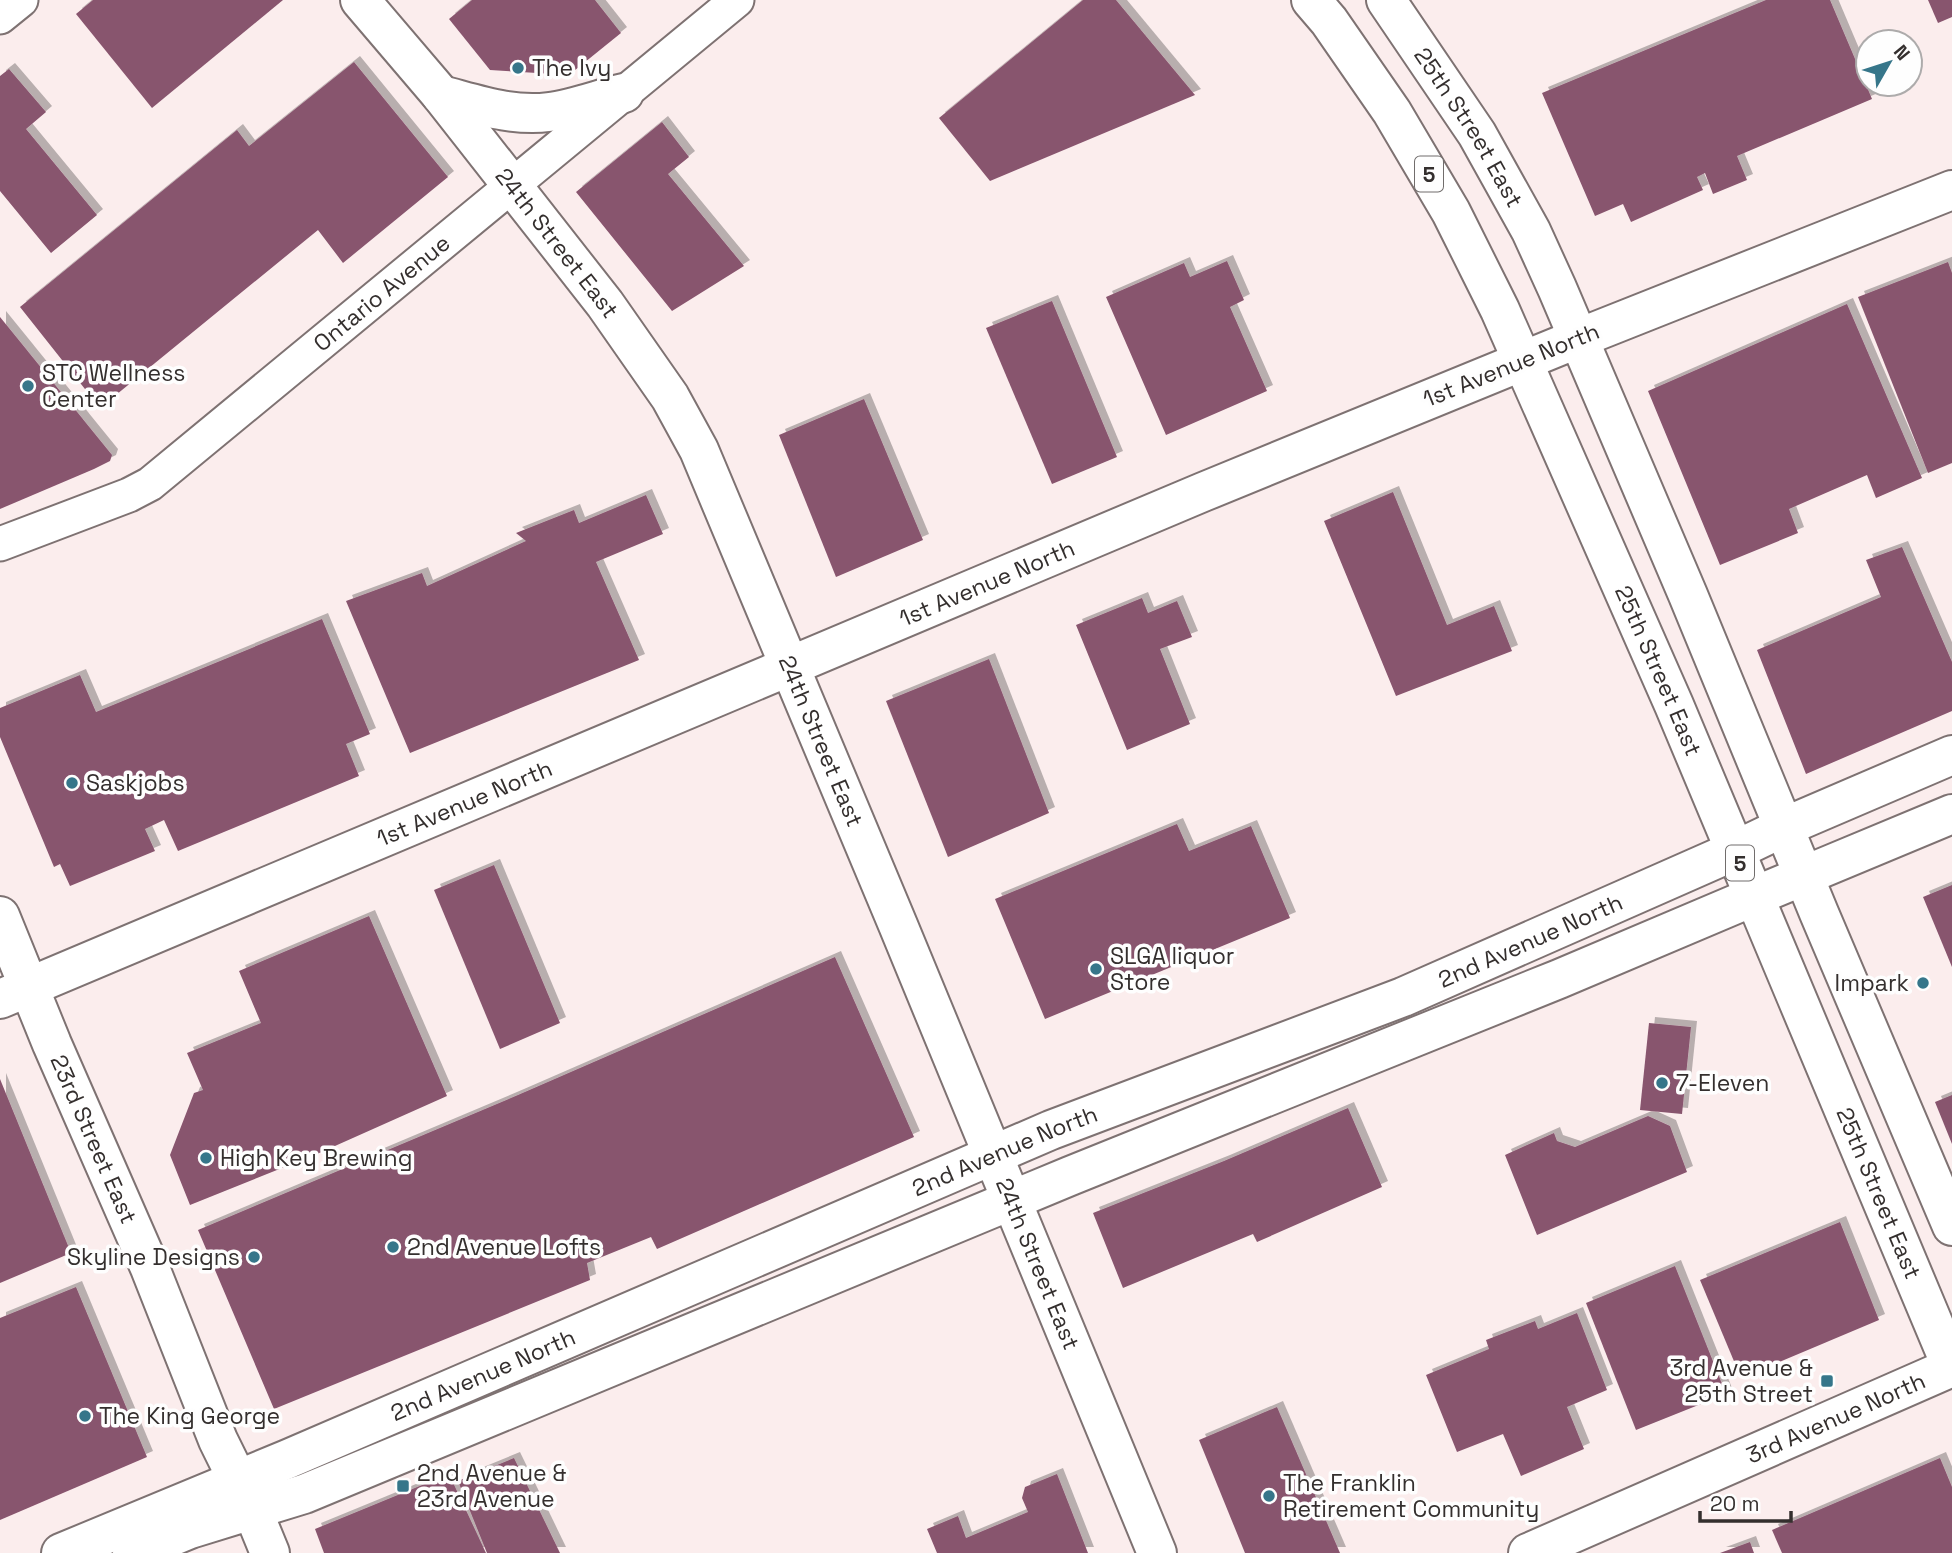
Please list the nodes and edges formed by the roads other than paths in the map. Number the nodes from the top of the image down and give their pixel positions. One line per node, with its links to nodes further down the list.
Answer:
1 (21, 0): 6 (street)
2 (360, 0): 8 (street, 24th Street East)
3 (737, 0): 7 (street, Ontario Avenue)
4 (1311, 0): 12 (street, 25th Street East / 5)
5 (1386, 0): 11 (street, 25th Street East)
6 (0, 18)
7 (624, 93): 8 (street); 9 (street, Ontario Avenue)
8 (441, 95): 9 (street, 24th Street East)
9 (512, 185): 13 (street, Ontario Avenue); 14 (street, 24th Street East)
10 (1952, 190): 11 (street, 1st Avenue North)
11 (1579, 338): 12 (street, 1st Avenue North); 17 (street, 25th Street East)
12 (1523, 361): 14 (street, 1st Avenue North); 18 (street, 25th Street East / 5)
13 (0, 544)
14 (790, 667): 22 (street, 1st Avenue North); 23 (street, 24th Street East)
15 (1952, 755): 17 (street, 2nd Avenue North)
16 (1952, 814): 19 (street, 2nd Avenue North)
17 (1784, 827): 18 (street, 2nd Avenue North); 19 (street, 25th Street East)
18 (1734, 851): 20 (street, 25th Street East / 5); 23 (street, 2nd Avenue North)
19 (1804, 876): 20 (street, 2nd Avenue North); 25 (street, 25th Street East)
20 (1755, 896): 24 (street, 2nd Avenue North); 26 (street, 25th Street East / 5)
21 (0, 916): 22 (street, 23rd Street East)
22 (14, 993): 27 (street, 23rd Street East)
23 (992, 1155): 24 (street, 24th Street East); 27 (street, 2nd Avenue North)
24 (1011, 1200): 27 (street, 2nd Avenue North); 31 (street, 24th Street East)
25 (1952, 1226)
26 (1952, 1367): 32 (street, 3rd Avenue North)
27 (244, 1495): 28 (street, 2nd Avenue North); 29 (street, 2nd Avenue North); 30 (street, 23rd Street East)
28 (61, 1553)
29 (132, 1553)
30 (270, 1553)
31 (1157, 1553)
32 (1528, 1553)

